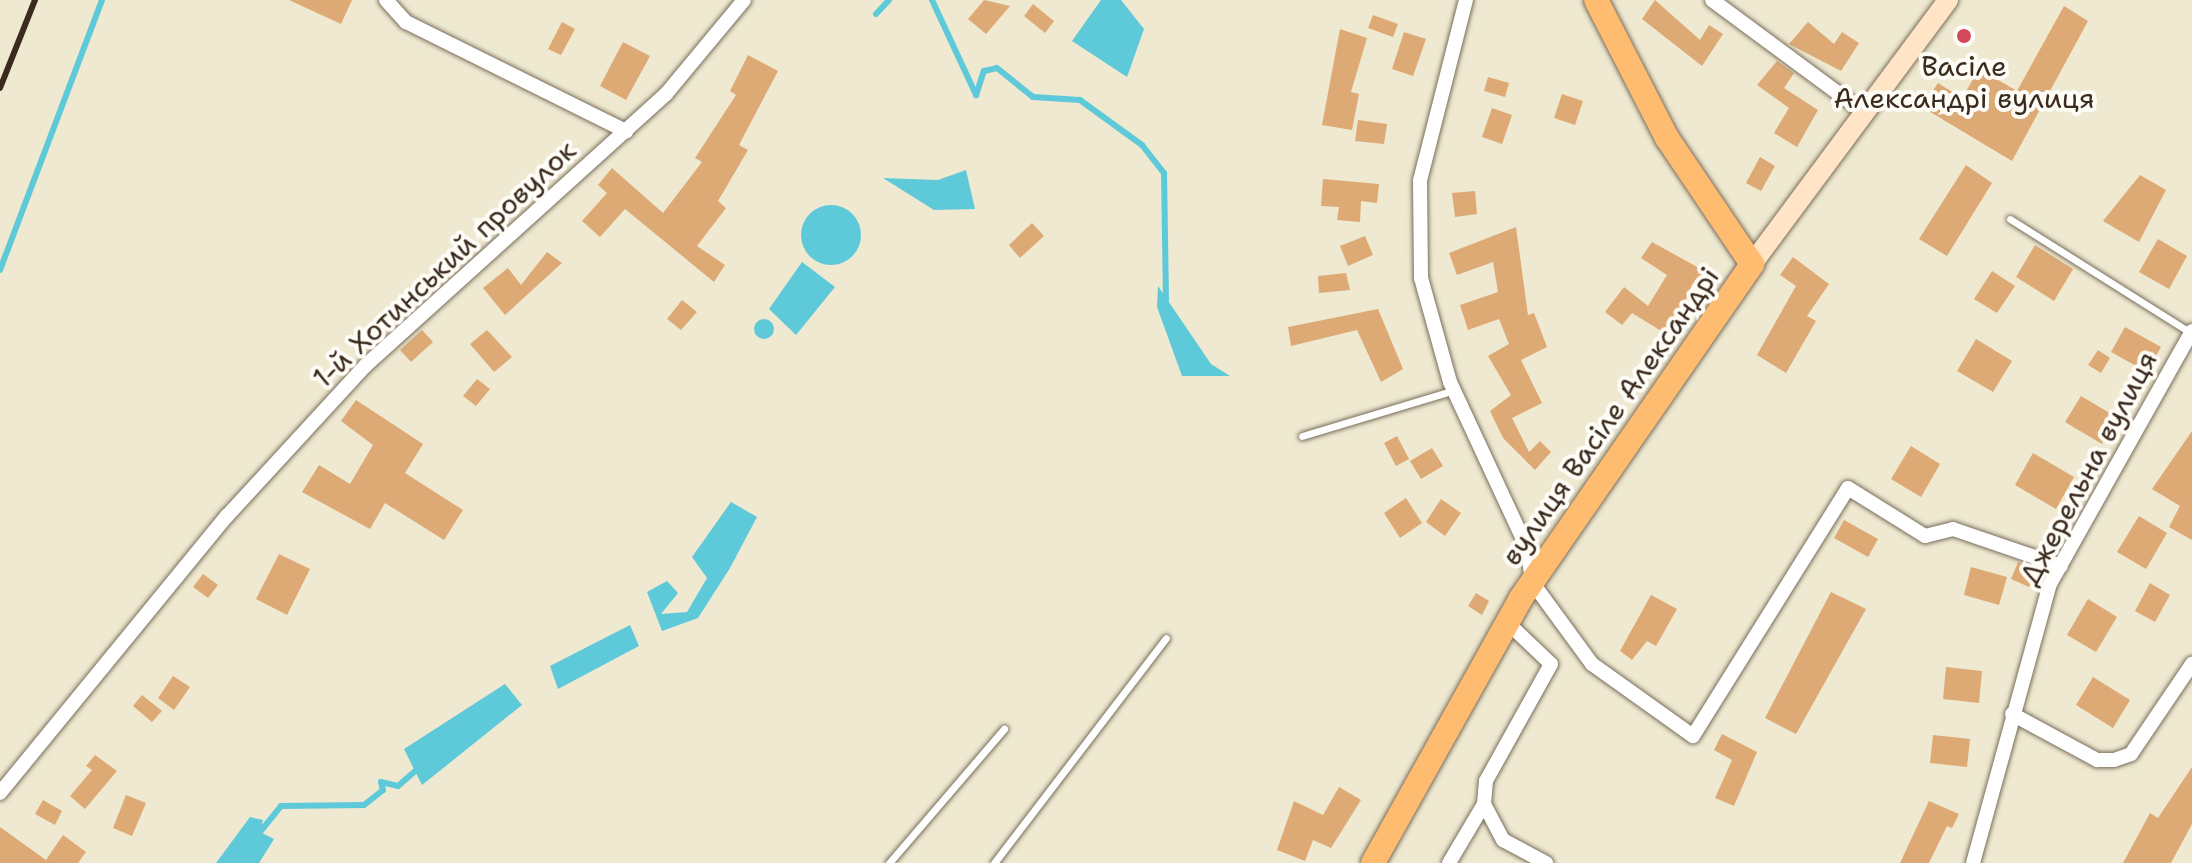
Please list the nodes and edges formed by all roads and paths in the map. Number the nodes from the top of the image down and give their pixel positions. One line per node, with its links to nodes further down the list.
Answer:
1 (386, 0): 8 (street)
2 (744, 0): 8 (street, 1-й Хотинський провулок)
3 (1466, 0): 12 (street)
4 (1596, 0): 10 (highway)
5 (1712, 0): 7 (street)
6 (1948, 0): 7 (main road, вулиця Васіле Александрі)
7 (1862, 111): 10 (main road, вулиця Васіле Александрі)
8 (626, 131): 21 (street, 1-й Хотинський провулок)
9 (2010, 219): 11 (lane)
10 (1752, 264): 15 (highway, вулиця Васіле Александрі)
11 (2192, 332): 14 (street, Джерельна вулиця)
12 (1454, 390): 13 (lane); 15 (street)
13 (1302, 436)
14 (2061, 566): 15 (street); 19 (street, Джерельна вулиця)
15 (1532, 582): 16 (highway, вулиця Васіле Александрі)
16 (1509, 624): 22 (street); 25 (highway, вулиця Васіле Александрі)
17 (1166, 638): 24 (lane)
18 (2192, 664): 19 (street)
19 (2012, 714): 28 (street, Джерельна вулиця)
20 (1004, 729): 23 (lane)
21 (0, 793)
22 (1484, 804): 26 (street); 27 (street)
23 (889, 863)
24 (994, 863)
25 (1373, 863)
26 (1449, 863)
27 (1546, 863)
28 (1973, 863)

